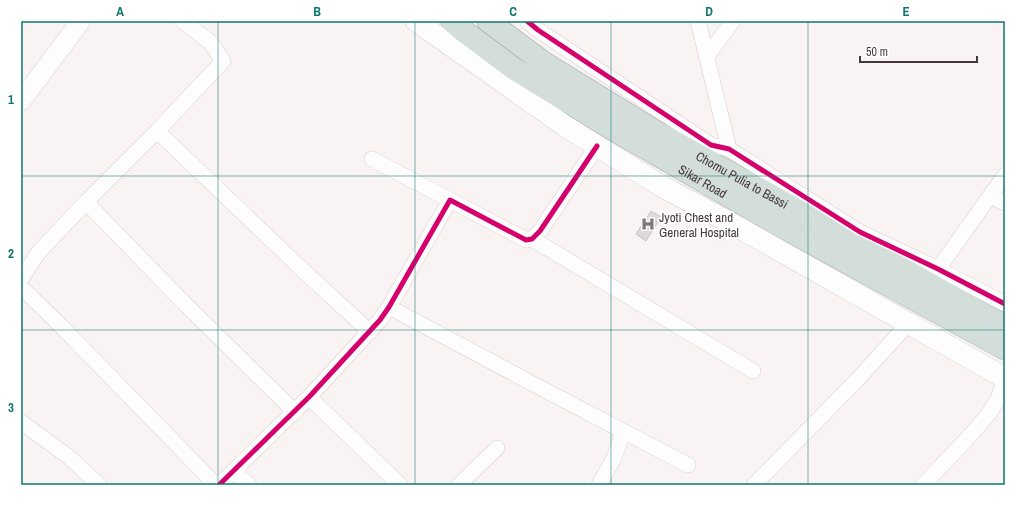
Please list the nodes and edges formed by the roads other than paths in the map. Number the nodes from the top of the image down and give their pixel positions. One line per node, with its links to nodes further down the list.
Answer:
1 (81, 21): 10 (street)
2 (183, 21): 11 (street)
3 (416, 21): 12 (main road)
4 (452, 21): 29 (highway, Sikar Road)
5 (488, 21): 27 (highway, Chomu Pulia to Bassi)
6 (698, 21): 9 (street)
7 (733, 21): 9 (street)
8 (536, 24): 13 (street)
9 (707, 56): 13 (street)
10 (22, 98)
11 (157, 131): 18 (street); 28 (street)
12 (597, 146): 20 (street); 26 (main road)
13 (729, 149): 21 (street)
14 (372, 159): 17 (street)
15 (1005, 175): 16 (street)
16 (990, 196): 19 (street); 21 (street)
17 (450, 200): 20 (street); 25 (street)
18 (86, 202): 22 (street); 33 (street)
19 (1005, 203)
20 (532, 239): 30 (street)
21 (938, 269): 24 (street)
22 (21, 279)
23 (21, 288): 40 (street)
24 (1005, 304)
25 (389, 307): 28 (street); 35 (street)
26 (908, 324): 31 (main road); 45 (street)
27 (1005, 326)
28 (370, 332): 32 (street)
29 (1005, 348)
30 (752, 371)
31 (1005, 378): 46 (street)
32 (309, 397): 33 (street); 42 (street)
33 (295, 412): 38 (street)
34 (21, 422): 39 (street)
35 (624, 432): 37 (street); 44 (street)
36 (498, 448): 43 (street)
37 (688, 465)
38 (234, 471): 40 (street); 41 (street)
39 (99, 485)
40 (218, 485)
41 (248, 485)
42 (400, 485)
43 (459, 485)
44 (599, 485)
45 (754, 485)
46 (923, 485)

